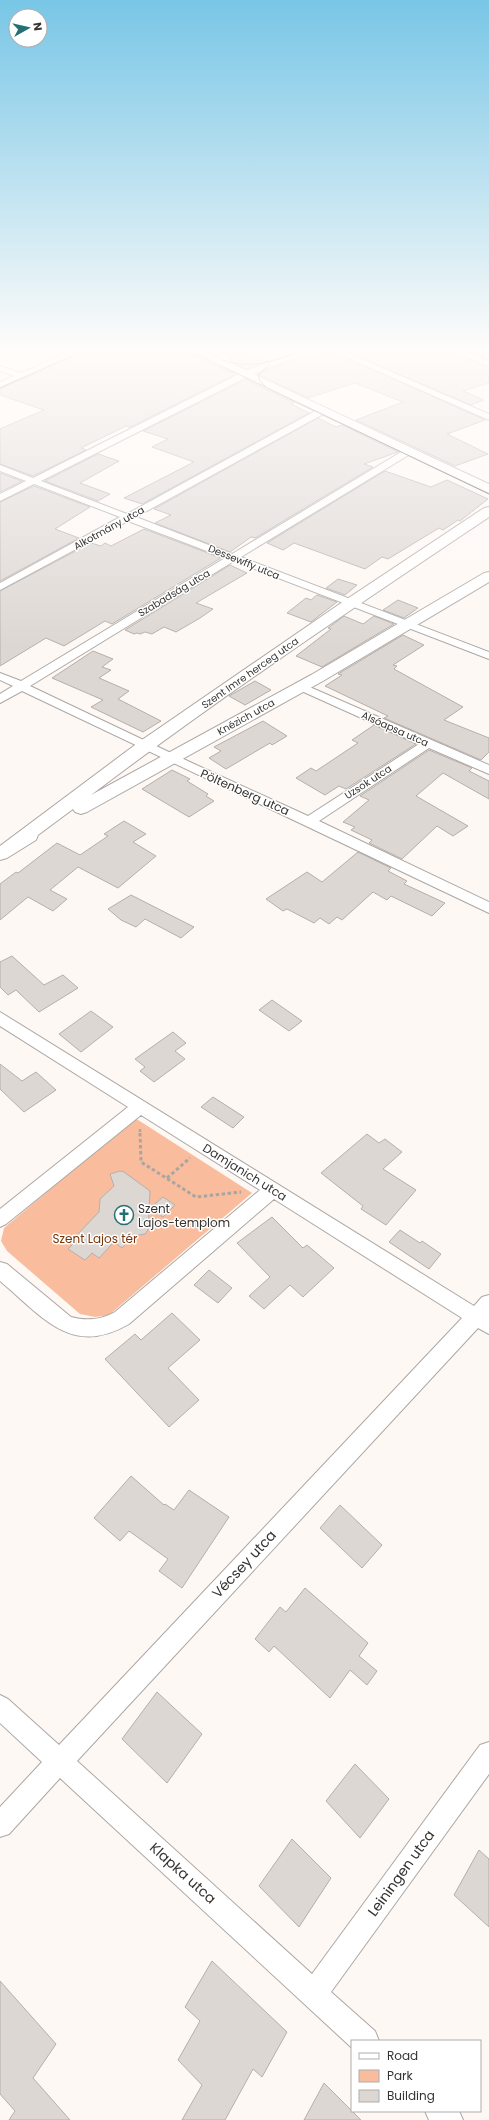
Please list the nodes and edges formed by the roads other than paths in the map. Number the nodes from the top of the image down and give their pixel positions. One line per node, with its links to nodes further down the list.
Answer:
1 (98, 449): 6 (street)
2 (253, 449): 10 (street, Alkotmány utca)
3 (405, 449): 4 (street)
4 (409, 451): 7 (street); 11 (street, Szabadság utca)
5 (0, 468): 6 (street, Dessewffy utca)
6 (34, 481): 8 (street); 10 (street, Dessewffy utca)
7 (489, 489)
8 (0, 498)
9 (489, 511): 14 (street, Szent Imre herceg utca)
10 (130, 517): 11 (street, Dessewffy utca); 13 (street, Alkotmány utca)
11 (232, 557): 14 (street, Dessewffy utca); 18 (street, Szabadság utca)
12 (489, 576): 15 (street, Knézich utca)
13 (0, 587)
14 (349, 604): 15 (street, Dessewffy utca); 22 (street, Szent Imre herceg utca)
15 (405, 624): 16 (street, Dessewffy utca); 19 (street, Knézich utca)
16 (489, 656)
17 (0, 676): 18 (street, Pöltenberg utca)
18 (21, 686): 20 (street, Szabadság utca); 22 (street, Pöltenberg utca)
19 (301, 687): 21 (street, Alsóapsa utca); 23 (street, Knézich utca)
20 (0, 699)
21 (428, 743): 24 (street, Alsóapsa utca); 25 (street, Uzsok utca)
22 (145, 746): 23 (street, Pöltenberg utca); 26 (street, Szent Imre herceg utca)
23 (172, 758): 25 (street, Pöltenberg utca); 26 (street, Knézich utca)
24 (489, 770)
25 (309, 821): 28 (street, Pöltenberg utca)
26 (17, 842): 27 (street, Knézich utca)
27 (0, 854)
28 (489, 908)
29 (0, 1018): 30 (street, Damjanich utca)
30 (139, 1107): 31 (street, Damjanich utca); 32 (street)
31 (274, 1189): 33 (street); 34 (street, Damjanich utca)
32 (0, 1219)
33 (0, 1270)
34 (484, 1315): 37 (street, Vécsey utca)
35 (0, 1707): 37 (street, Klapka utca)
36 (489, 1754): 39 (street, Leiningen utca)
37 (60, 1760): 38 (street, Vécsey utca); 39 (street, Klapka utca)
38 (0, 1825)
39 (314, 1993): 40 (street, Klapka utca)
40 (364, 2040)
41 (441, 2112): 42 (street)
42 (449, 2120)

